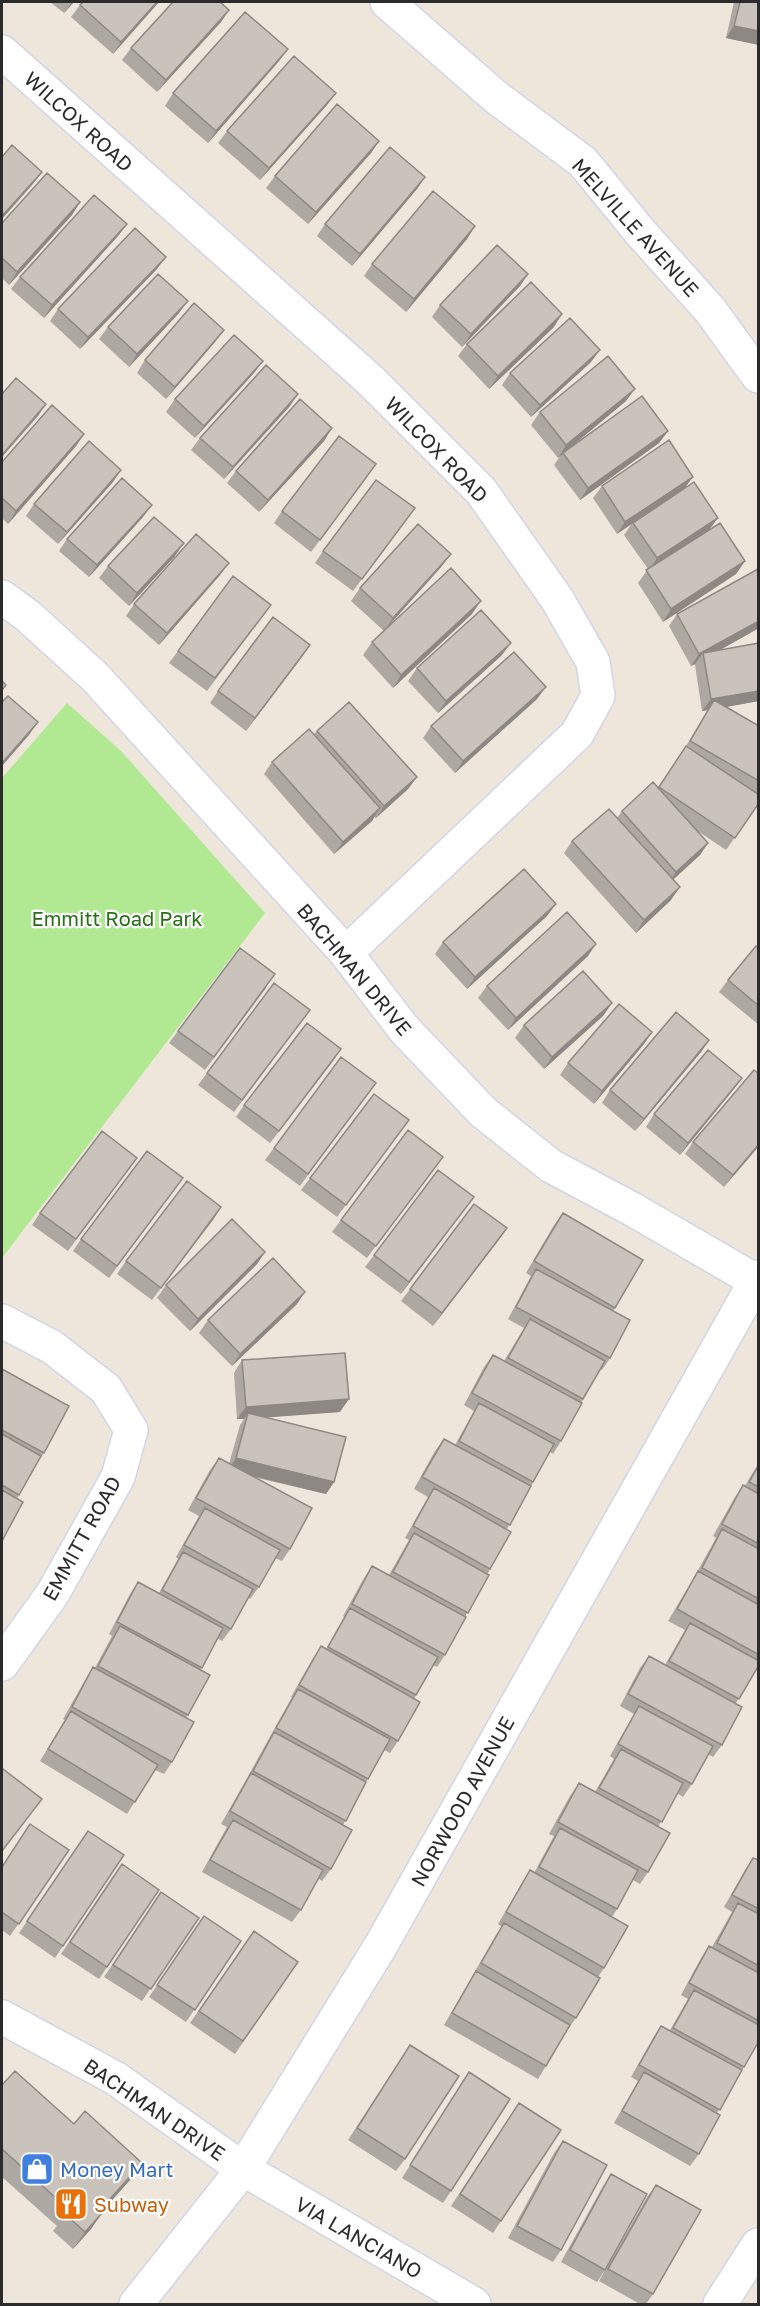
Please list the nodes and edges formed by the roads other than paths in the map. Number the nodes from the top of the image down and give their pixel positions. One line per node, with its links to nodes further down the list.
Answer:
1 (387, 2): 3 (street, MELVILLE AVENUE)
2 (2, 52): 5 (street, WILCOX ROAD)
3 (759, 376)
4 (2, 597): 5 (street, BACHMAN DRIVE)
5 (346, 953): 6 (street, BACHMAN DRIVE)
6 (757, 1279): 10 (street, NORWOOD AVENUE)
7 (2, 1321): 8 (street, EMMITT ROAD)
8 (2, 1664)
9 (2, 2017): 10 (street, BACHMAN DRIVE)
10 (243, 2169): 12 (street, NORWOOD AVENUE); 13 (street, VIA LANCIANO)
11 (759, 2245): 14 (street)
12 (136, 2304)
13 (474, 2304)
14 (720, 2304)

